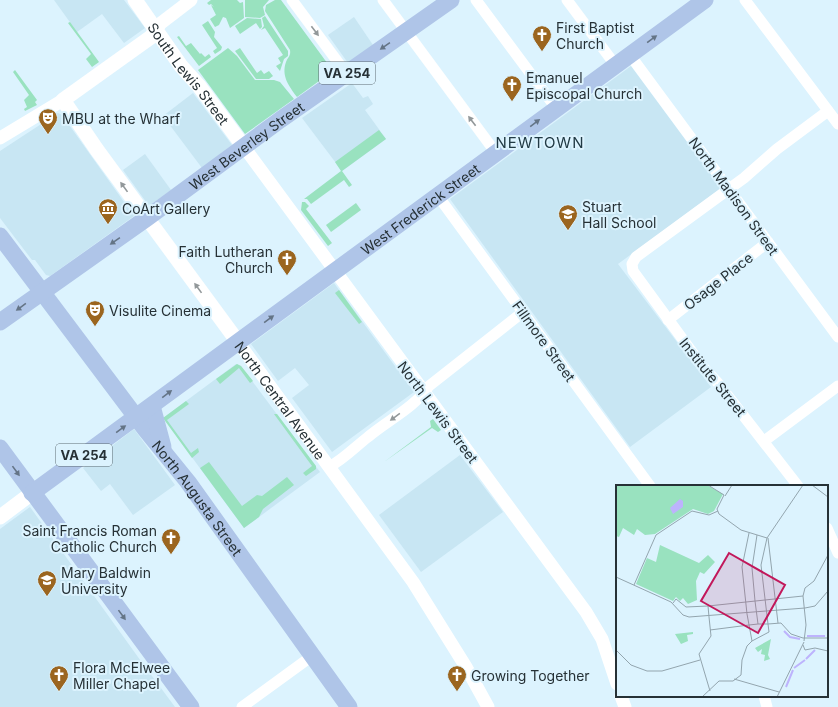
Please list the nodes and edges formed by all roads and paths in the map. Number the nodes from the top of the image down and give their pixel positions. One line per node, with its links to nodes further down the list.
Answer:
1 (135, 0): 10 (main road, South Lewis Street)
2 (191, 0): 10 (street)
3 (292, 0): 14 (street, one-way to 14)
4 (383, 0): 11 (street)
5 (451, 0): 11 (main road, West Beverley Street / VA 254)
6 (476, 0): 16 (street)
7 (567, 0): 13 (street)
8 (705, 0): 12 (main road, West Frederick Street / VA 254, one-way to 8)
9 (746, 0): 17 (street)
10 (156, 30): 15 (main road); 20 (main road, South Lewis Street)
11 (406, 32): 14 (main road, West Beverley Street / VA 254, one-way to 14); 21 (street, one-way to 11)
12 (630, 55): 13 (main road, West Frederick Street / VA 254); 22 (street, North Madison Street)
13 (616, 66): 16 (main road, West Frederick Street / VA 254)
14 (346, 73): 20 (main road, West Beverley Street / VA 254)
15 (63, 100): 19 (street); 24 (main road, North Central Avenue, one-way to 15)
16 (556, 108): 21 (main road, West Frederick Street / VA 254, one-way to 16)
17 (828, 111): 18 (street); 22 (street)
18 (838, 124)
19 (0, 138)
20 (244, 147): 24 (main road, West Beverley Street / VA 254); 27 (street, North Lewis Street)
21 (496, 153): 23 (main road, West Frederick Street / VA 254)
22 (728, 189): 26 (street, North Madison Street); 30 (street, Institute Street)
23 (438, 196): 27 (main road, West Frederick Street / VA 254); 29 (street, Fillmore Street)
24 (147, 218): 28 (main road, West Beverley Street / VA 254, one-way to 28); 33 (main road, North Central Avenue, one-way to 24)
25 (0, 236): 28 (main road, North Augusta Street)
26 (768, 242): 30 (street, Osage Place); 32 (street, North Madison Street)
27 (335, 271): 33 (main road, West Frederick Street / VA 254, one-way to 27); 35 (street, North Lewis Street)
28 (42, 292): 31 (main road, VA 254, one-way to 31); 37 (main road, North Augusta Street)
29 (523, 312): 35 (street); 42 (street, Fillmore Street)
30 (668, 320): 38 (street, Institute Street)
31 (0, 322)
32 (838, 337)
33 (238, 342): 36 (main road, West Frederick Street / VA 254, one-way to 33); 41 (street, North Central Avenue)
34 (838, 386): 38 (street)
35 (424, 393): 41 (street, one-way to 41); 49 (street, North Lewis Street)
36 (152, 406): 37 (main road, West Frederick Street / VA 254); 40 (main road)
37 (136, 418): 40 (main road, North Augusta Street); 44 (main road, VA 254, one-way to 37)
38 (764, 441): 43 (street, Institute Street)
39 (0, 448): 44 (main road, one-way to 44)
40 (164, 451): 48 (main road, North Augusta Street)
41 (329, 467): 55 (street, North Central Avenue)
42 (649, 485)
43 (797, 485)
44 (32, 493): 45 (main road, VA 254); 52 (main road, one-way to 52)
45 (0, 517)
46 (828, 530): 47 (street)
47 (838, 553)
48 (312, 656): 53 (street); 54 (main road, North Augusta Street)
49 (616, 681)
50 (621, 697): 56 (street)
51 (764, 697): 57 (street)
52 (191, 707)
53 (242, 707)
54 (349, 707)
55 (488, 707)
56 (625, 707)
57 (767, 707)

